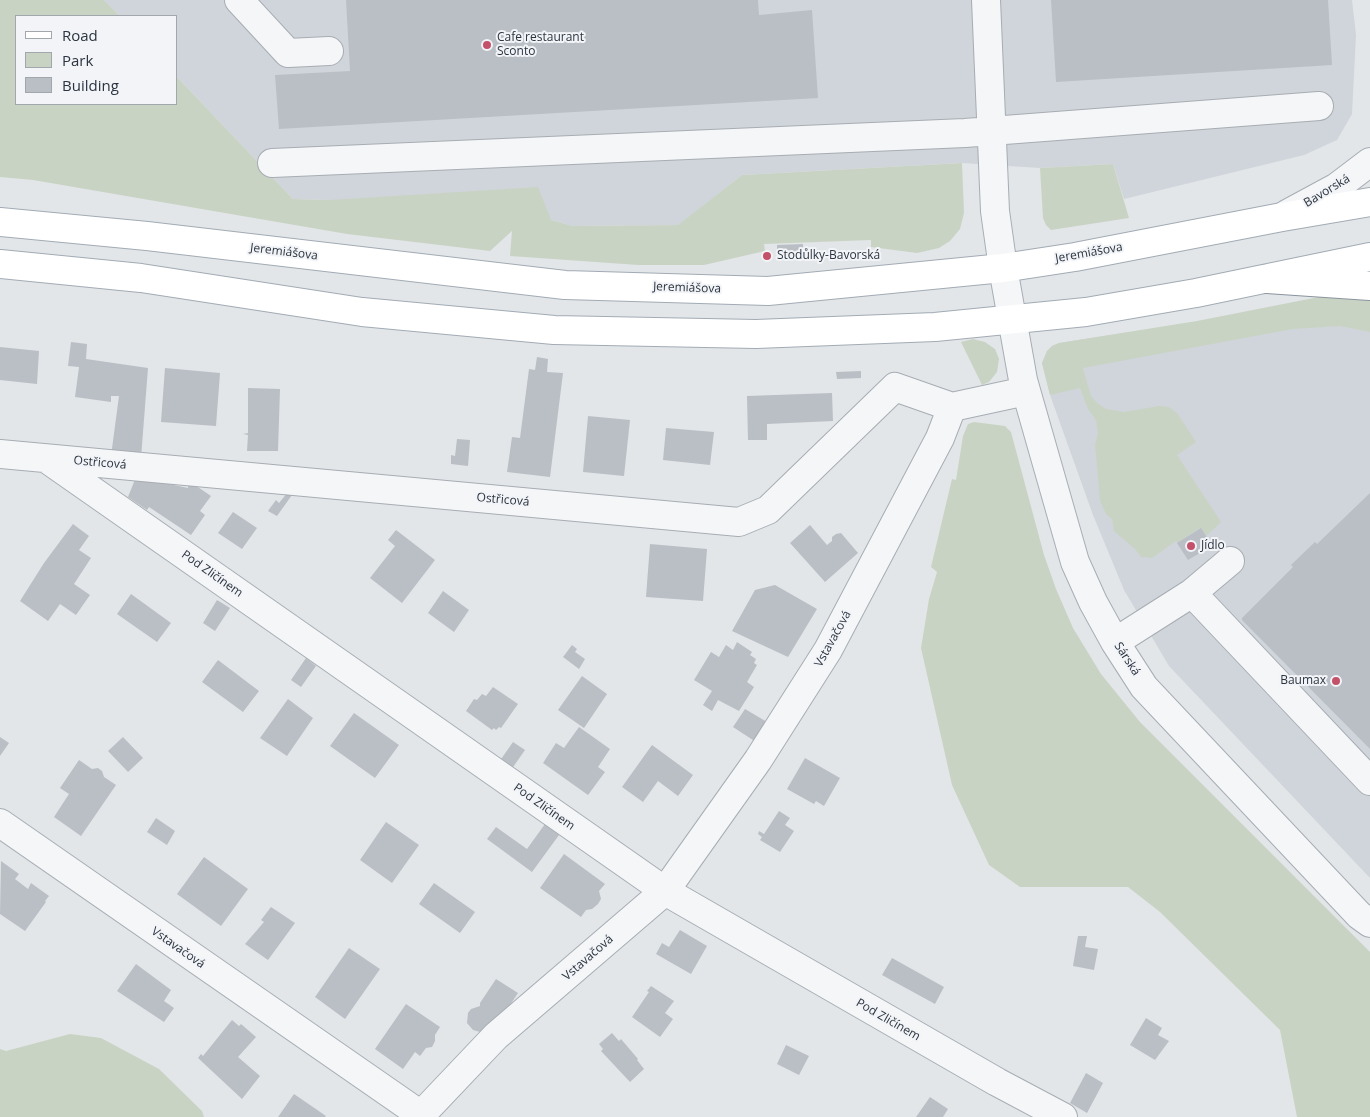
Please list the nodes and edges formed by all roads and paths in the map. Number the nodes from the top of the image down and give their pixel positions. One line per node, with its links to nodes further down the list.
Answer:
1 (239, 0): 3 (street)
2 (986, 0): 5 (street, Sárská)
3 (329, 51)
4 (1319, 106): 5 (street)
5 (993, 131): 6 (street); 13 (street, Sárská)
6 (272, 162)
7 (1370, 162): 9 (street, Bavorská)
8 (1370, 202): 9 (main road, Jeremiášova)
9 (1282, 217): 13 (main road, Jeremiášova)
10 (0, 222): 13 (main road, Jeremiášova)
11 (1370, 257): 14 (main road)
12 (0, 264): 16 (main road)
13 (1003, 268): 16 (street, Sárská)
14 (1266, 279): 15 (main road); 16 (main road)
15 (1370, 286)
16 (1013, 320): 17 (street, Sárská)
17 (1026, 391): 18 (street); 23 (street, Sárská)
18 (952, 407): 20 (street, Ostřicová); 26 (street, Vstavačová)
19 (0, 454): 20 (street, Ostřicová)
20 (47, 459): 26 (street, Pod Zličínem)
21 (1230, 562): 22 (street)
22 (1192, 593): 23 (street); 24 (street)
23 (1115, 642): 27 (street, Sárská)
24 (1370, 781)
25 (0, 823): 26 (street, Vstavačová)
26 (665, 892): 28 (street, Pod Zličínem)
27 (1370, 923)
28 (1063, 1117)

